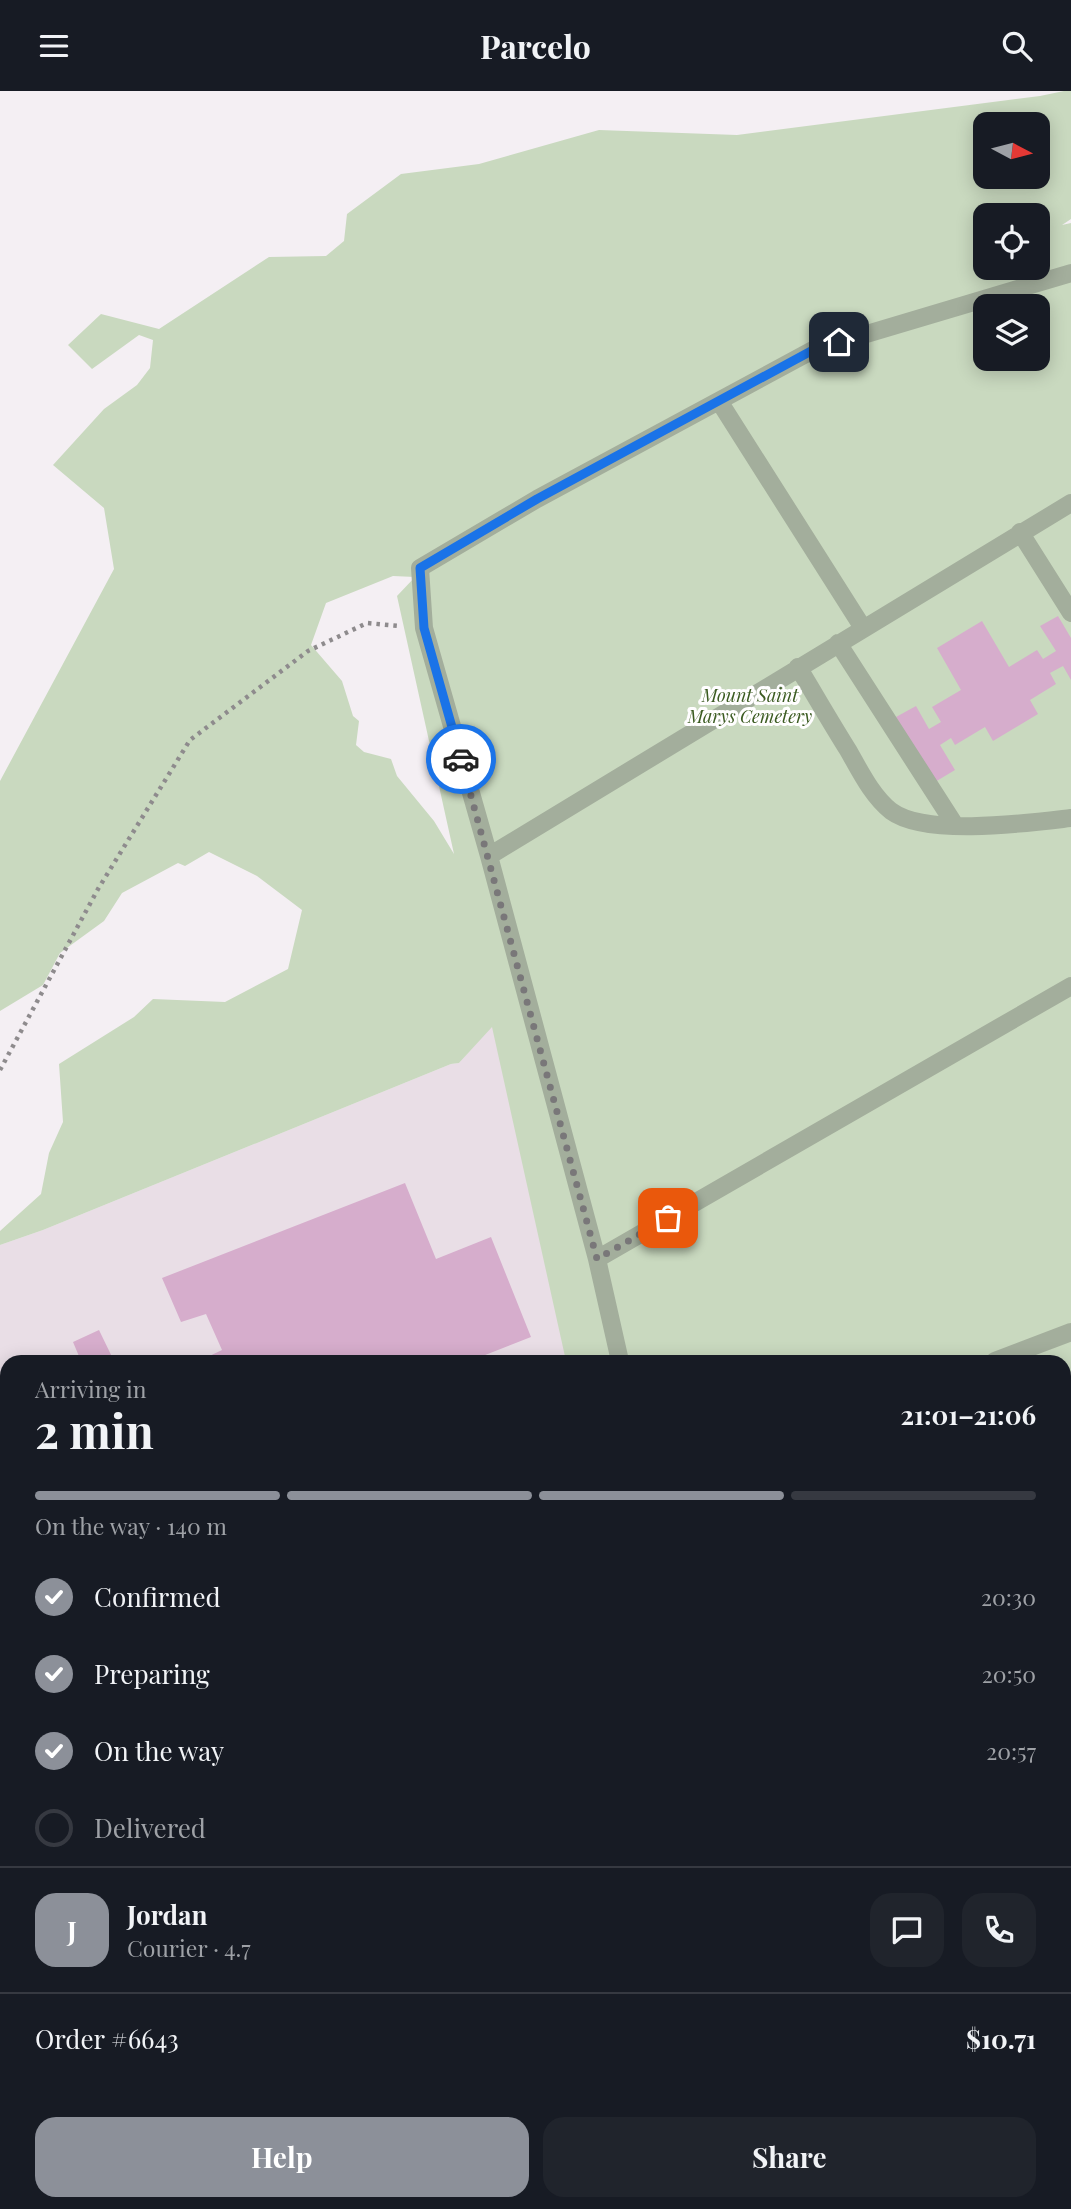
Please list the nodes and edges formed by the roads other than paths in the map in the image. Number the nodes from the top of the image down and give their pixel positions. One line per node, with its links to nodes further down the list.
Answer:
1 (1071, 273): 2 (street)
2 (719, 401): 6 (street); 11 (street)
3 (1069, 507): 4 (street)
4 (1020, 532): 5 (street); 6 (street)
5 (1071, 613)
6 (863, 628): 7 (street)
7 (838, 643): 8 (street); 10 (street)
8 (798, 667): 10 (street); 11 (street)
9 (1071, 818): 10 (street)
10 (955, 825)
11 (489, 856): 13 (street)
12 (1071, 986): 13 (street)
13 (597, 1259): 15 (street)
14 (1071, 1332): 16 (street)
15 (619, 1355)
16 (1011, 1355)

